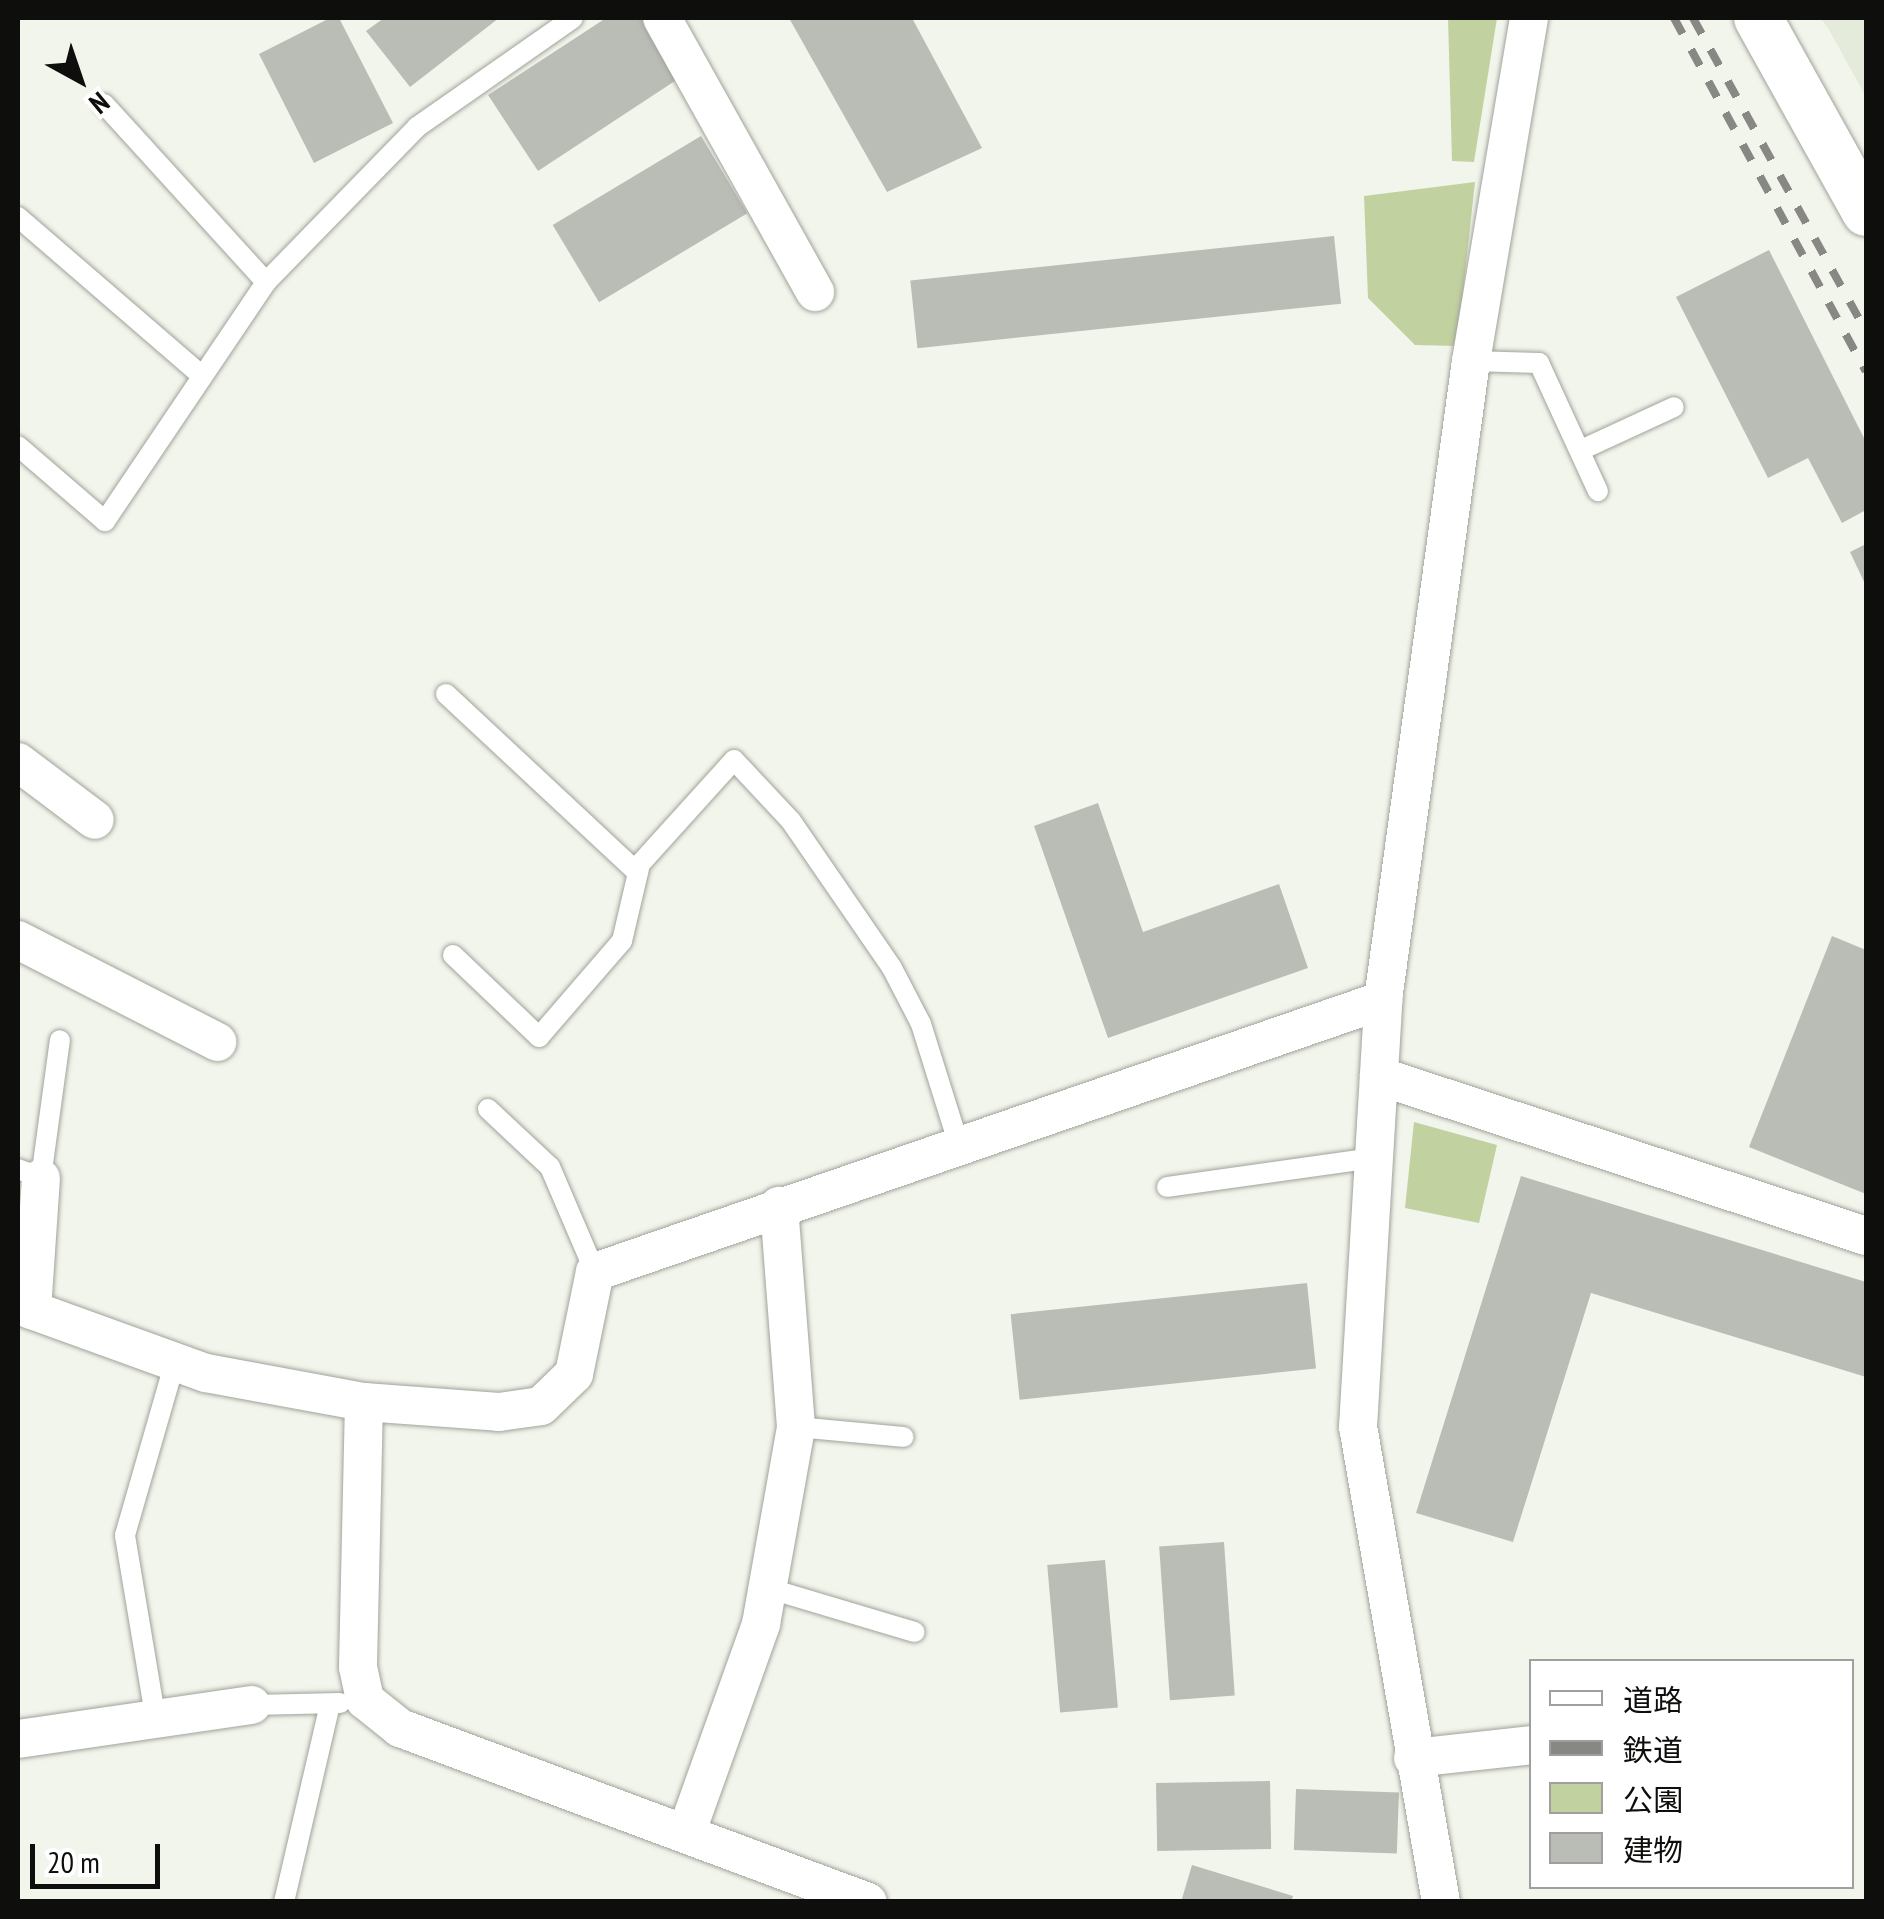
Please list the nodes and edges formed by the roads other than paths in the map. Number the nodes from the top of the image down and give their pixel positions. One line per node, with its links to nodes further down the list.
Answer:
1 (572, 18): 8 (lane)
2 (662, 18): 9 (street)
3 (1530, 18): 10 (street)
4 (1758, 18): 6 (street)
5 (104, 104): 8 (lane)
6 (1866, 212)
7 (18, 217): 11 (lane)
8 (266, 282): 11 (lane)
9 (815, 292)
10 (1471, 361): 13 (lane); 22 (street)
11 (200, 374): 14 (lane)
12 (1674, 407): 13 (lane)
13 (1581, 450): 15 (lane)
14 (19, 451)
15 (1598, 491)
16 (446, 694): 19 (lane)
17 (18, 762): 18 (street)
18 (95, 820)
19 (638, 874): 21 (lane); 27 (lane)
20 (18, 940): 24 (street)
21 (454, 954)
22 (1383, 1000): 25 (street); 27 (street)
23 (60, 1040): 29 (lane)
24 (217, 1042)
25 (1379, 1076): 28 (street); 32 (street)
26 (488, 1109): 33 (lane)
27 (959, 1145): 31 (street)
28 (1374, 1158): 30 (lane); 46 (street)
29 (29, 1173): 34 (street)
30 (1166, 1187)
31 (780, 1206): 33 (street); 37 (street)
32 (1866, 1236)
33 (595, 1272): 36 (street)
34 (25, 1307): 35 (street)
35 (175, 1362): 36 (street); 43 (lane)
36 (364, 1402): 41 (street)
37 (796, 1427): 38 (lane); 39 (street)
38 (904, 1437)
39 (767, 1588): 40 (lane); 47 (street)
40 (915, 1632)
41 (348, 1702): 42 (lane); 47 (street); 48 (lane)
42 (252, 1705): 43 (street)
43 (155, 1714): 44 (street)
44 (18, 1739)
45 (1529, 1745): 46 (street)
46 (1412, 1758): 50 (street)
47 (688, 1831): 49 (street)
48 (284, 1902)
49 (868, 1902)
50 (1441, 1902)

